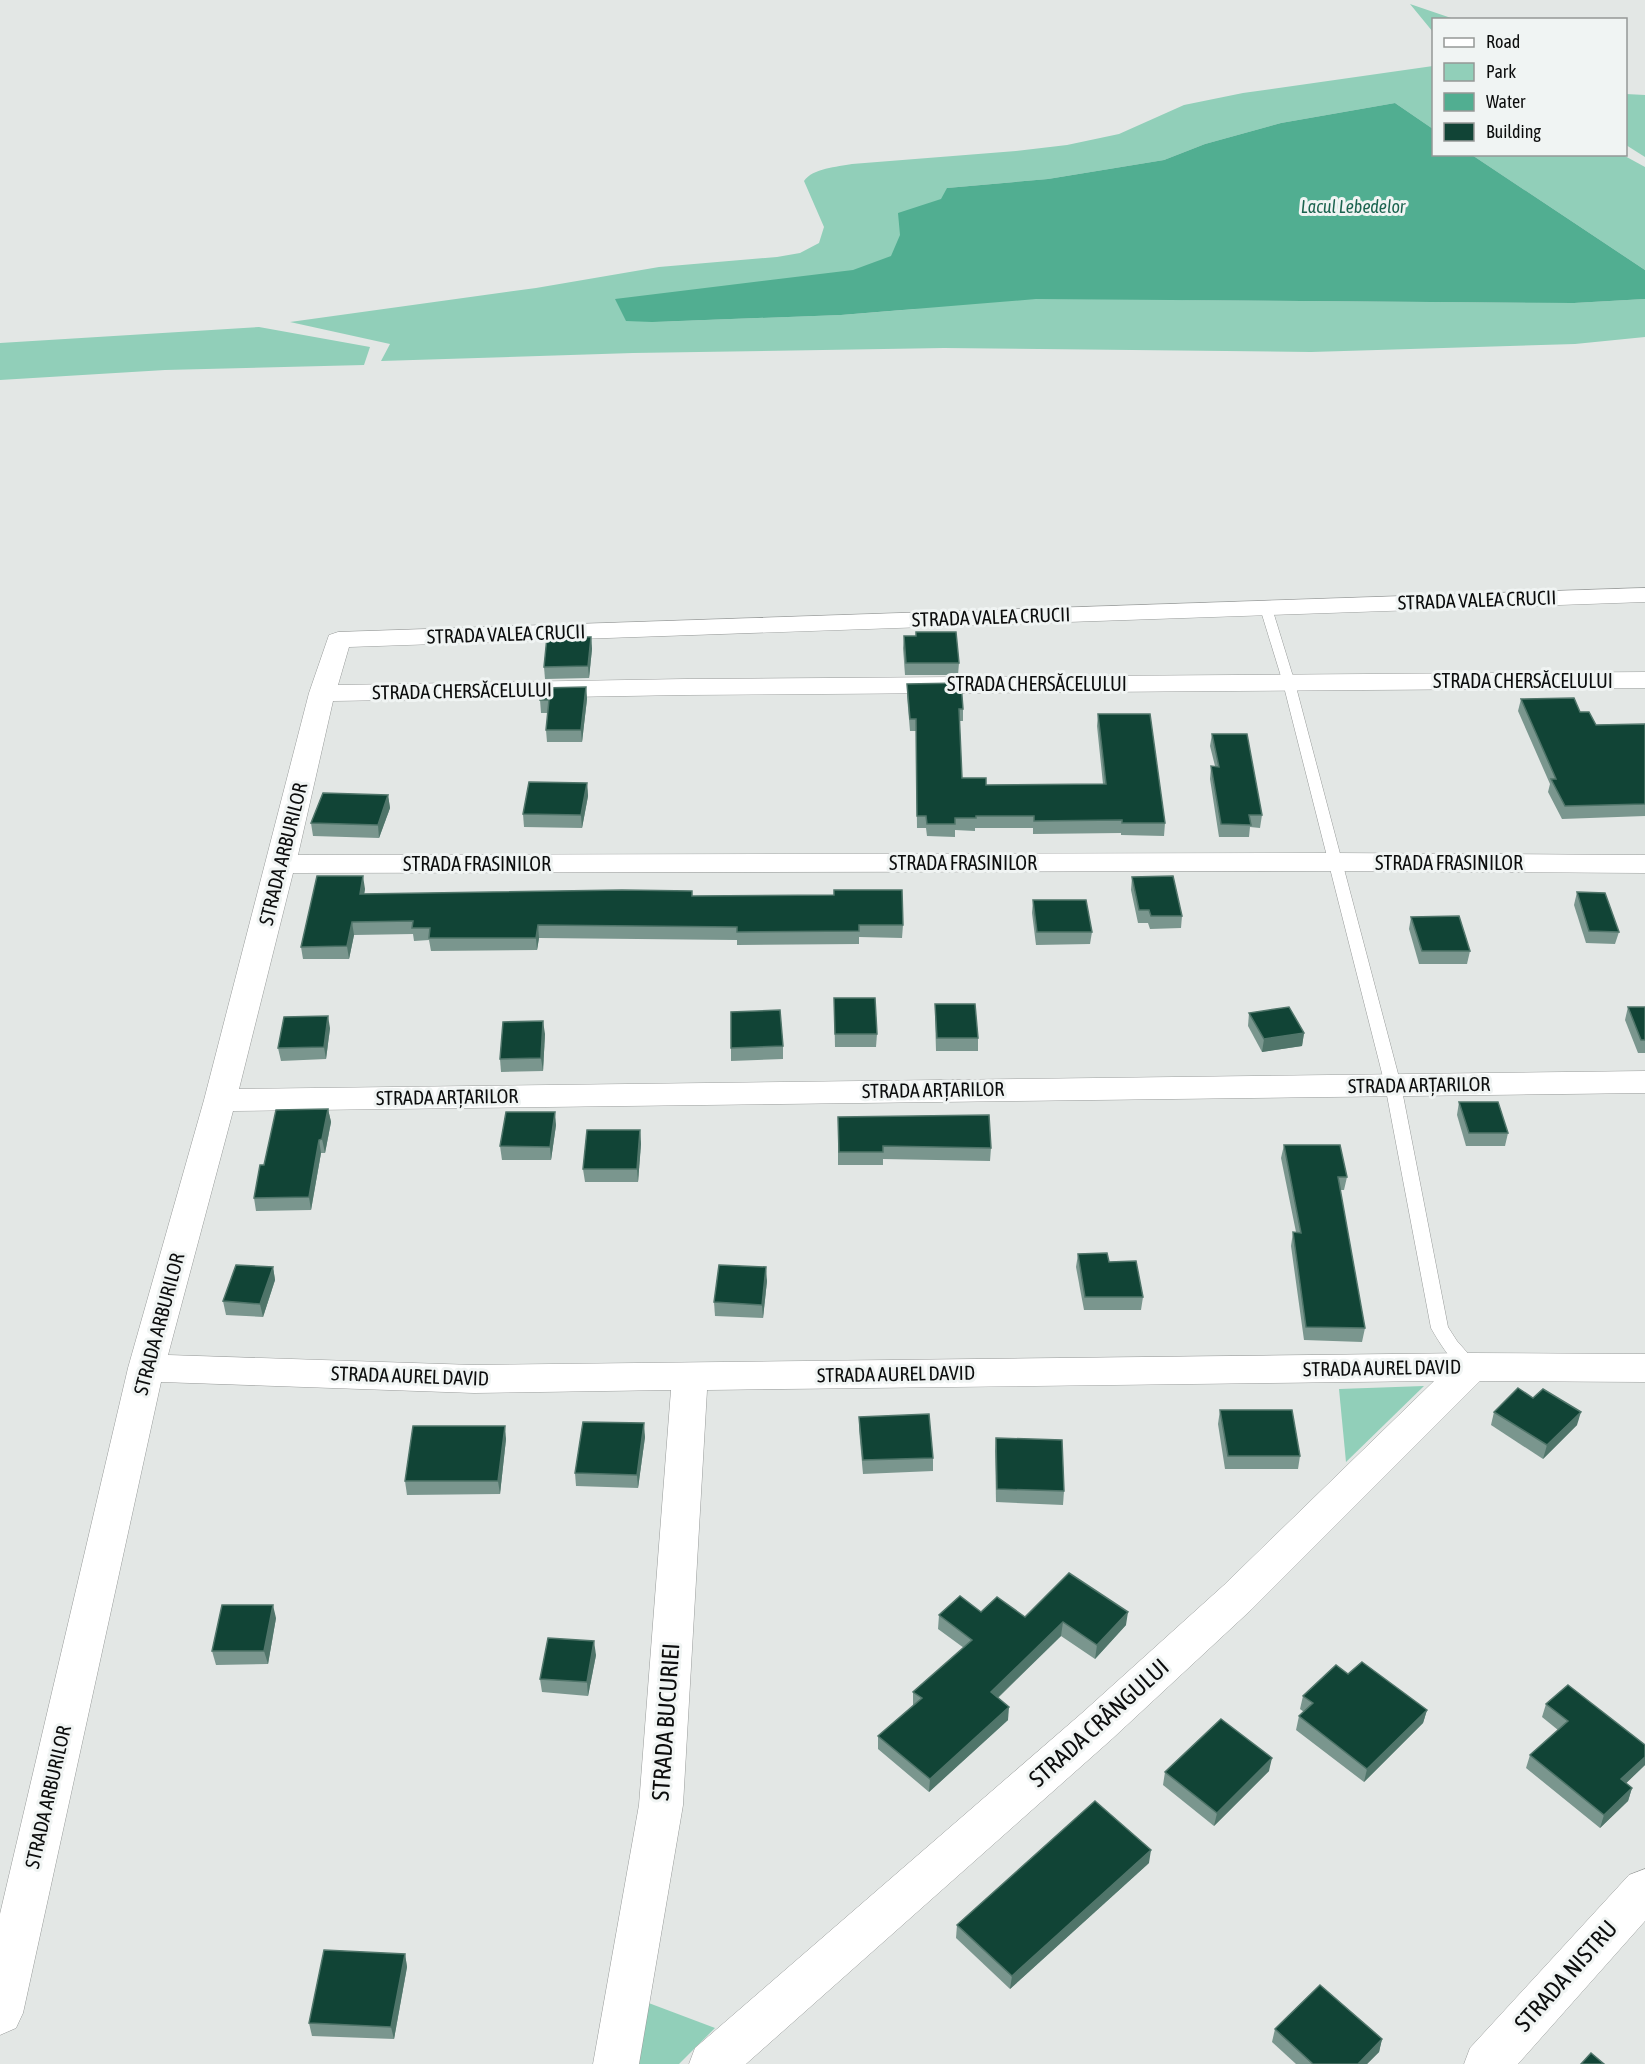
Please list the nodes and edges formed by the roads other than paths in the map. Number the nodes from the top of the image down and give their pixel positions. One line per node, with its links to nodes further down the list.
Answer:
1 (1645, 595): 2 (street, STRADA VALEA CRUCII)
2 (1266, 608): 3 (street, STRADA VALEA CRUCII); 5 (lane)
3 (338, 640): 6 (street, STRADA ARBURILOR)
4 (1645, 680): 5 (street, STRADA CHERSĂCELULUI)
5 (1289, 683): 6 (street, STRADA CHERSĂCELULUI); 7 (lane)
6 (322, 693): 8 (street, STRADA ARBURILOR)
7 (1334, 862): 8 (street, STRADA FRASINILOR); 9 (street, STRADA FRASINILOR); 11 (lane)
8 (281, 864): 12 (street, STRADA ARBURILOR)
9 (1645, 864)
10 (1645, 1082): 11 (street, STRADA ARȚARILOR)
11 (1393, 1085): 12 (street, STRADA ARȚARILOR); 13 (lane)
12 (220, 1100): 14 (street, STRADA ARBURILOR)
13 (1471, 1367): 15 (street, STRADA AUREL DAVID); 16 (street, STRADA AUREL DAVID); 20 (street, STRADA CRÂNGULUI)
14 (146, 1368): 16 (street, STRADA AUREL DAVID); 18 (street, STRADA ARBURILOR)
15 (1645, 1368)
16 (690, 1376): 19 (street, STRADA BUCURIEI)
17 (1645, 1889): 21 (street, STRADA NISTRU)
18 (0, 2013)
19 (616, 2064)
20 (712, 2064)
21 (1487, 2064)

